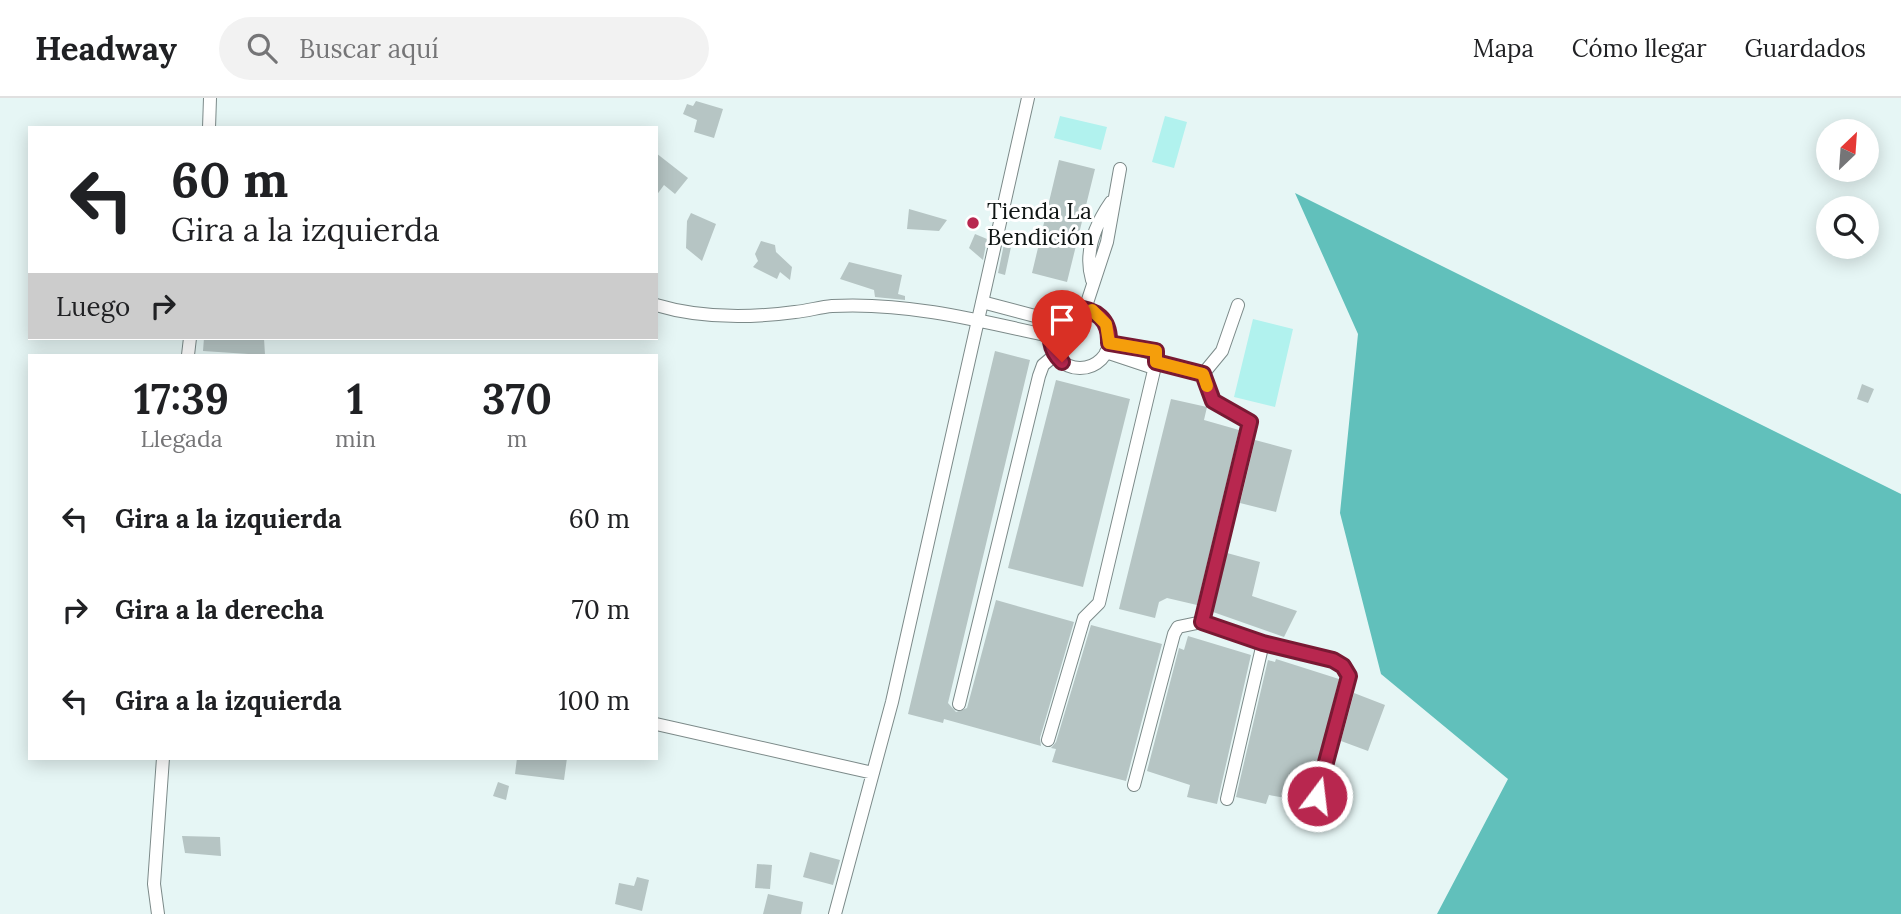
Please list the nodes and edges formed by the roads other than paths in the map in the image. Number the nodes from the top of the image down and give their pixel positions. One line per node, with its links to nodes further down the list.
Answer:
1 (210, 98): 3 (street)
2 (1028, 98): 5 (street)
3 (209, 126)
4 (1120, 169): 8 (street)
5 (982, 302): 9 (street); 10 (street)
6 (1238, 305): 15 (street)
7 (658, 306): 9 (street)
8 (1085, 309): 10 (street); 12 (street)
9 (978, 320): 11 (street); 22 (street)
10 (1054, 321): 11 (street)
11 (1049, 336): 13 (street)
12 (1108, 348): 13 (street); 14 (street)
13 (1055, 355): 18 (street)
14 (1156, 362): 15 (street); 20 (street)
15 (1203, 374): 16 (street)
16 (1202, 622): 17 (street); 23 (street)
17 (1263, 643): 24 (street); 25 (street)
18 (959, 704)
19 (658, 724): 22 (street)
20 (1048, 740)
21 (163, 760): 26 (street)
22 (873, 773): 27 (street)
23 (1134, 785)
24 (1317, 796)
25 (1227, 799)
26 (159, 914)
27 (835, 914)

